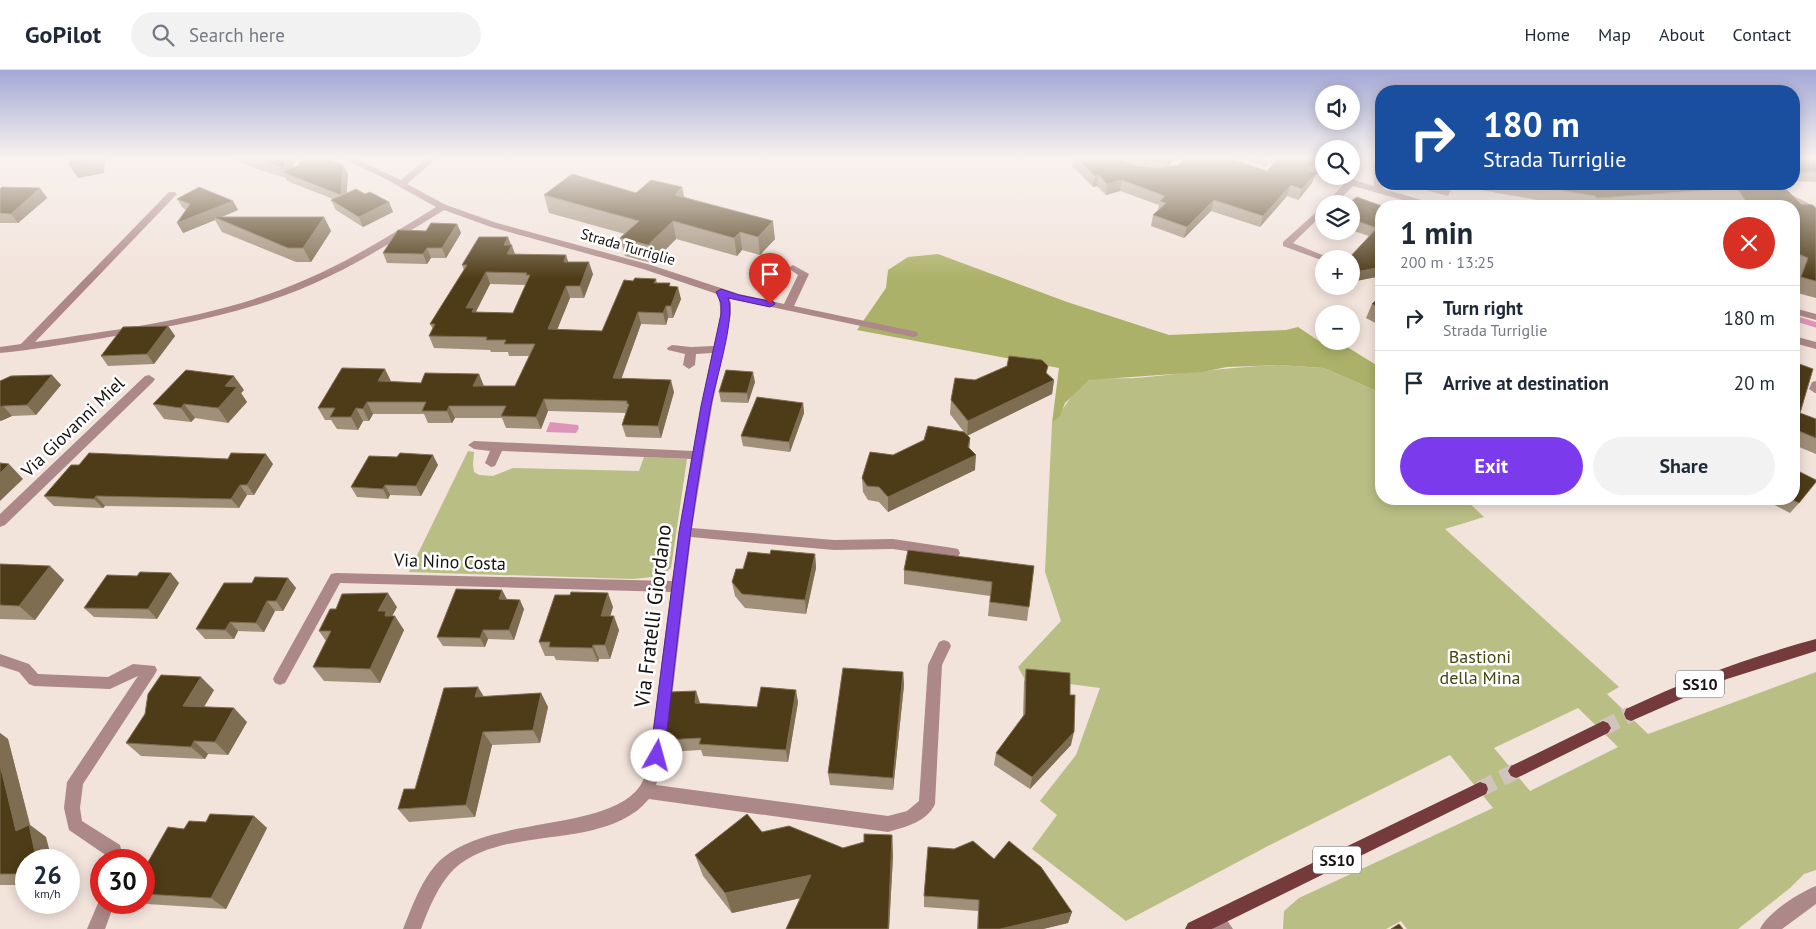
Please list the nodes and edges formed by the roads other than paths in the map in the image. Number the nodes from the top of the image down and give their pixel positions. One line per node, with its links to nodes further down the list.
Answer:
1 (168, 198): 16 (street)
2 (427, 198): 4 (street, Strada Turriglie)
3 (1800, 203): 5 (street)
4 (443, 207): 9 (street, Strada Turriglie); 16 (street)
5 (1816, 211)
6 (1315, 217): 7 (street)
7 (1315, 255)
8 (793, 268): 10 (street)
9 (721, 292): 10 (street, Strada Turriglie); 18 (street, Via Fratelli Giordano)
10 (788, 307): 13 (street, Strada Turriglie)
11 (1800, 313): 12 (street)
12 (1816, 318)
13 (913, 334)
14 (1800, 341): 15 (street)
15 (1816, 346)
16 (24, 347): 19 (street)
17 (672, 348): 20 (street)
18 (718, 349): 20 (street); 25 (street, Via Fratelli Giordano)
19 (0, 350)
20 (690, 351): 21 (street)
21 (689, 365)
22 (149, 379): 27 (street, Via Giovanni Miel)
23 (474, 445): 24 (street)
24 (498, 446): 25 (street); 26 (street)
25 (698, 455): 28 (street, Via Fratelli Giordano)
26 (491, 463)
27 (0, 522)
28 (685, 532): 29 (street); 30 (street, Via Fratelli Giordano)
29 (953, 553)
30 (678, 587): 34 (street, Via Nino Costa); 39 (street, Via Fratelli Giordano)
31 (944, 646): 39 (street)
32 (1816, 646): 35 (main road, SS10)
33 (0, 660): 40 (street)
34 (280, 679)
35 (1631, 714)
36 (1603, 728): 37 (main road)
37 (1516, 771)
38 (1480, 789): 43 (main road, SS10)
39 (646, 791): 45 (street, Via Fratelli Giordano)
40 (111, 849)
41 (1816, 894): 47 (street)
42 (103, 914): 44 (street)
43 (1220, 924): 46 (main road, SS10)
44 (96, 929)
45 (412, 929)
46 (1194, 929)
47 (1769, 929)

